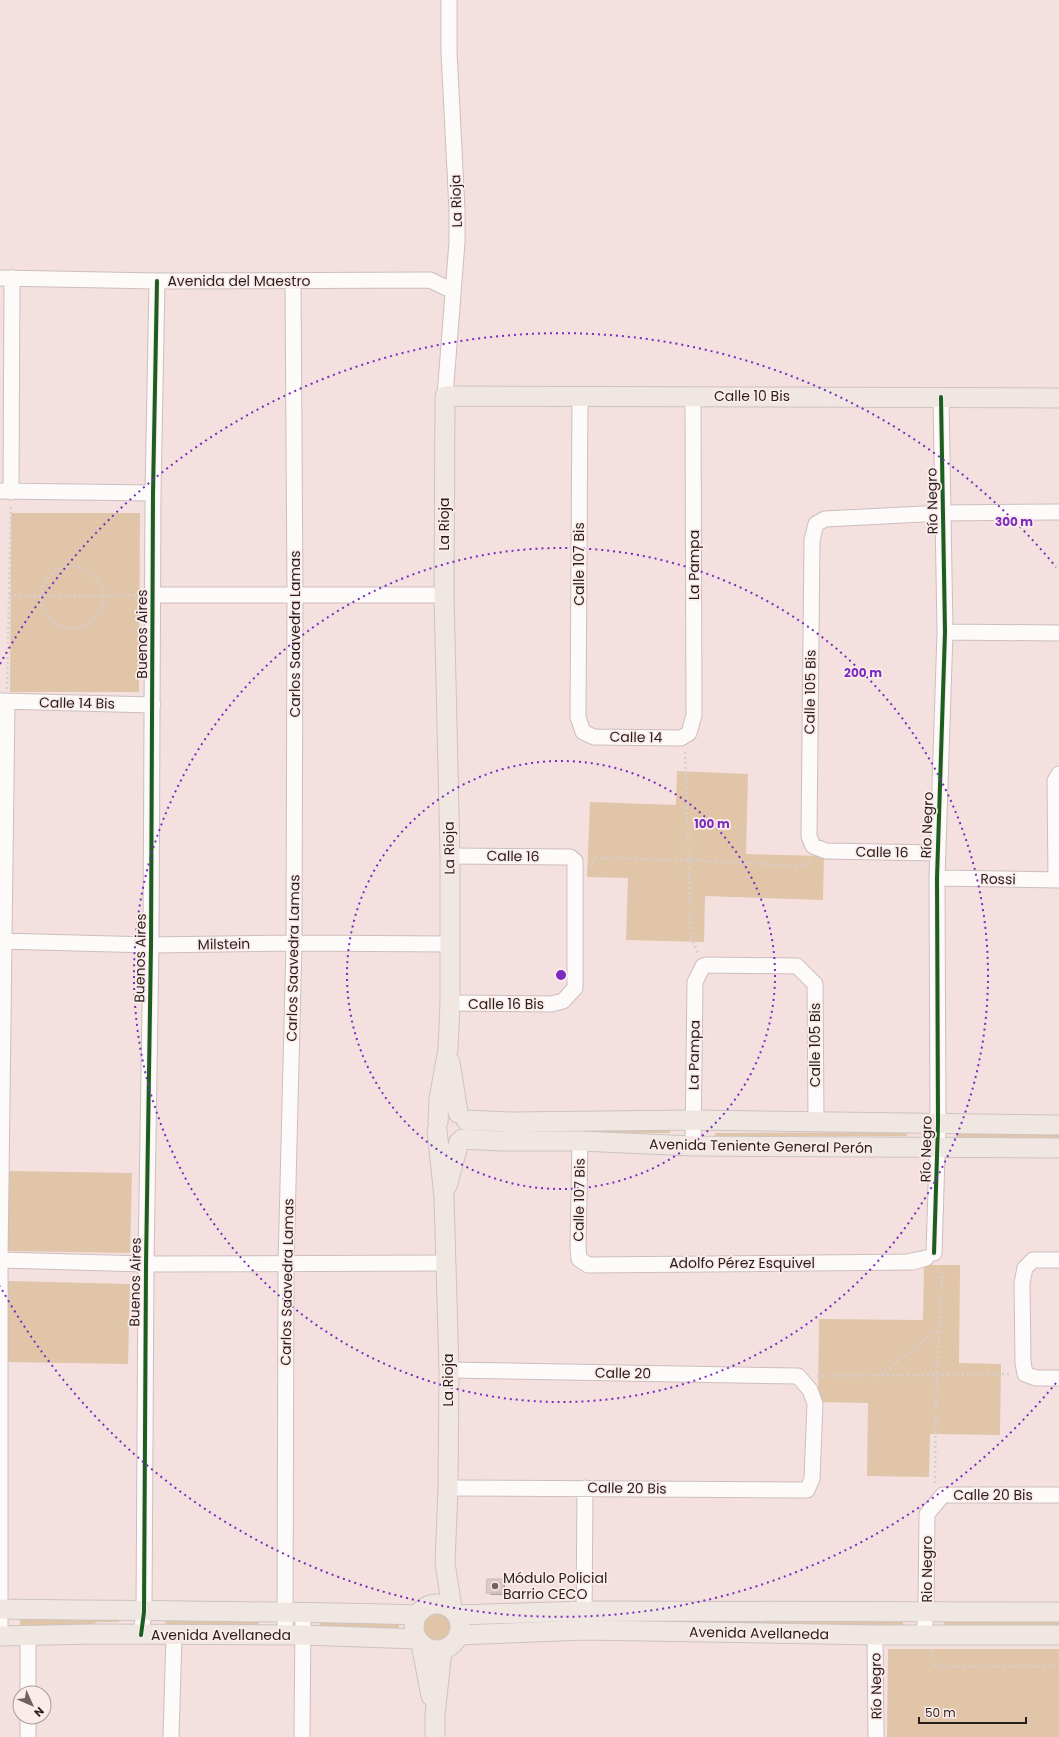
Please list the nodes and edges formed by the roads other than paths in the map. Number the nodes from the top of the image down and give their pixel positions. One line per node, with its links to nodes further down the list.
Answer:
1 (449, 0): 5 (street, La Rioja)
2 (6, 278): 3 (street, Avenida del Maestro); 11 (street)
3 (157, 281): 4 (street, Avenida del Maestro); 12 (street, Buenos Aires)
4 (293, 281): 5 (street, Avenida del Maestro); 15 (street, Carlos Saavedra Lamas)
5 (452, 291): 6 (street, La Rioja)
6 (445, 396): 7 (main road, Calle 10 Bis); 17 (main road, La Rioja)
7 (580, 396): 8 (main road, Calle 10 Bis); 22 (street, Calle 107 Bis)
8 (693, 396): 9 (main road, Calle 10 Bis); 23 (street, La Pampa)
9 (941, 396): 10 (main road, Calle 10 Bis); 14 (street, Río Negro)
10 (1059, 398)
11 (5, 492): 12 (street)
12 (153, 493): 16 (street, Buenos Aires)
13 (1059, 512): 14 (street)
14 (943, 513): 18 (street, Río Negro); 25 (street, Calle 105 Bis)
15 (295, 594): 16 (street); 17 (street); 31 (street, Carlos Saavedra Lamas)
16 (154, 595): 21 (street, Buenos Aires)
17 (444, 595): 27 (main road, La Rioja)
18 (945, 632): 19 (street); 26 (street, Río Negro)
19 (1059, 633)
20 (3, 701): 21 (street, Calle 14 Bis); 30 (street)
21 (153, 705): 32 (street, Buenos Aires)
22 (583, 732): 23 (street, Calle 14)
23 (685, 735)
24 (1059, 774): 29 (street)
25 (826, 851): 26 (street, Calle 16)
26 (937, 853): 28 (street, Río Negro)
27 (450, 856): 33 (main road, La Rioja); 35 (street, Calle 16)
28 (937, 878): 29 (street, Rossi); 41 (street, Río Negro)
29 (1058, 880)
30 (2, 940): 32 (street, Milstein); 52 (street)
31 (294, 942): 32 (street, Milstein); 33 (street, Milstein); 56 (street, Carlos Saavedra Lamas)
32 (151, 944): 55 (street, Buenos Aires)
33 (449, 944): 36 (main road, La Rioja)
34 (703, 966): 39 (street, La Pampa); 40 (street, Calle 105 Bis)
35 (563, 1001): 36 (street, Calle 16 Bis)
36 (450, 1003): 37 (main road, La Rioja)
37 (448, 1049): 38 (main road, La Rioja); 43 (main road, La Rioja)
38 (462, 1117): 39 (main road, Avenida Teniente General Perón); 43 (main road); 44 (main road)
39 (693, 1120): 40 (main road, Avenida Teniente General Perón); 46 (street, La Pampa)
40 (816, 1121): 41 (main road, Avenida Teniente General Perón)
41 (938, 1124): 42 (main road, Avenida Teniente General Perón); 47 (street, Río Negro)
42 (1059, 1125)
43 (437, 1126): 44 (main road); 49 (main road, La Rioja)
44 (460, 1140): 45 (main road, Avenida Teniente General Perón); 49 (main road, La Rioja)
45 (580, 1141): 46 (main road, Avenida Teniente General Perón); 51 (street, Calle 107 Bis)
46 (693, 1146): 47 (main road, Avenida Teniente General Perón)
47 (937, 1148): 48 (main road, Avenida Teniente General Perón); 50 (street, Río Negro)
48 (1059, 1148)
49 (444, 1197): 54 (main road, La Rioja)
50 (930, 1256): 51 (street, Adolfo Pérez Esquivel)
51 (579, 1259)
52 (0, 1260): 55 (street); 65 (street)
53 (1059, 1260): 58 (street)
54 (445, 1263): 56 (street); 57 (main road, La Rioja)
55 (146, 1264): 56 (street); 68 (street, Buenos Aires)
56 (286, 1265): 69 (street, Carlos Saavedra Lamas)
57 (449, 1370): 59 (main road, La Rioja); 61 (street, Calle 20)
58 (1059, 1378)
59 (448, 1488): 60 (street, Calle 20 Bis); 64 (main road, La Rioja)
60 (585, 1488): 61 (street, Calle 20 Bis); 67 (street)
61 (807, 1490)
62 (1059, 1495): 63 (street, Calle 20 Bis)
63 (932, 1506): 71 (street, Rio Negro)
64 (445, 1563): 66 (main road, La Rioja); 70 (main road, La Rioja)
65 (0, 1609): 68 (main road, Avenida Avellaneda); 81 (street)
66 (424, 1610): 69 (main road, Avenida Avellaneda); 70 (main road); 83 (main road)
67 (584, 1611): 70 (main road, Avenida Avellaneda); 71 (main road, Avenida Avellaneda); 73 (street)
68 (144, 1612): 69 (main road, Avenida Avellaneda); 75 (street, Buenos Aires)
69 (295, 1612): 77 (street, Carlos Saavedra Lamas)
70 (455, 1612): 78 (main road)
71 (926, 1612): 72 (main road, Avenida Avellaneda); 74 (street, Rio Negro)
72 (1059, 1612)
73 (585, 1630): 78 (main road, Avenida Avellaneda); 79 (main road, Avenida Avellaneda)
74 (924, 1634): 79 (main road, Avenida Avellaneda); 80 (main road, Avenida Avellaneda)
75 (141, 1635): 76 (main road, Avenida Avellaneda); 82 (main road, Avenida Avellaneda)
76 (174, 1635): 77 (main road, Avenida Avellaneda); 89 (street)
77 (294, 1635): 83 (main road, Avenida Avellaneda); 90 (street, Carlos Saavedra Lamas)
78 (458, 1635): 84 (main road)
79 (875, 1635): 92 (street, Río Negro)
80 (1059, 1635)
81 (0, 1636): 82 (main road, Avenida Avellaneda)
82 (28, 1636): 85 (street)
83 (419, 1642): 84 (main road); 86 (main road)
84 (442, 1650): 86 (main road)
85 (28, 1685)
86 (435, 1715): 91 (main road)
87 (28, 1725): 88 (street)
88 (28, 1737)
89 (171, 1737)
90 (302, 1737)
91 (435, 1737)
92 (876, 1737)

